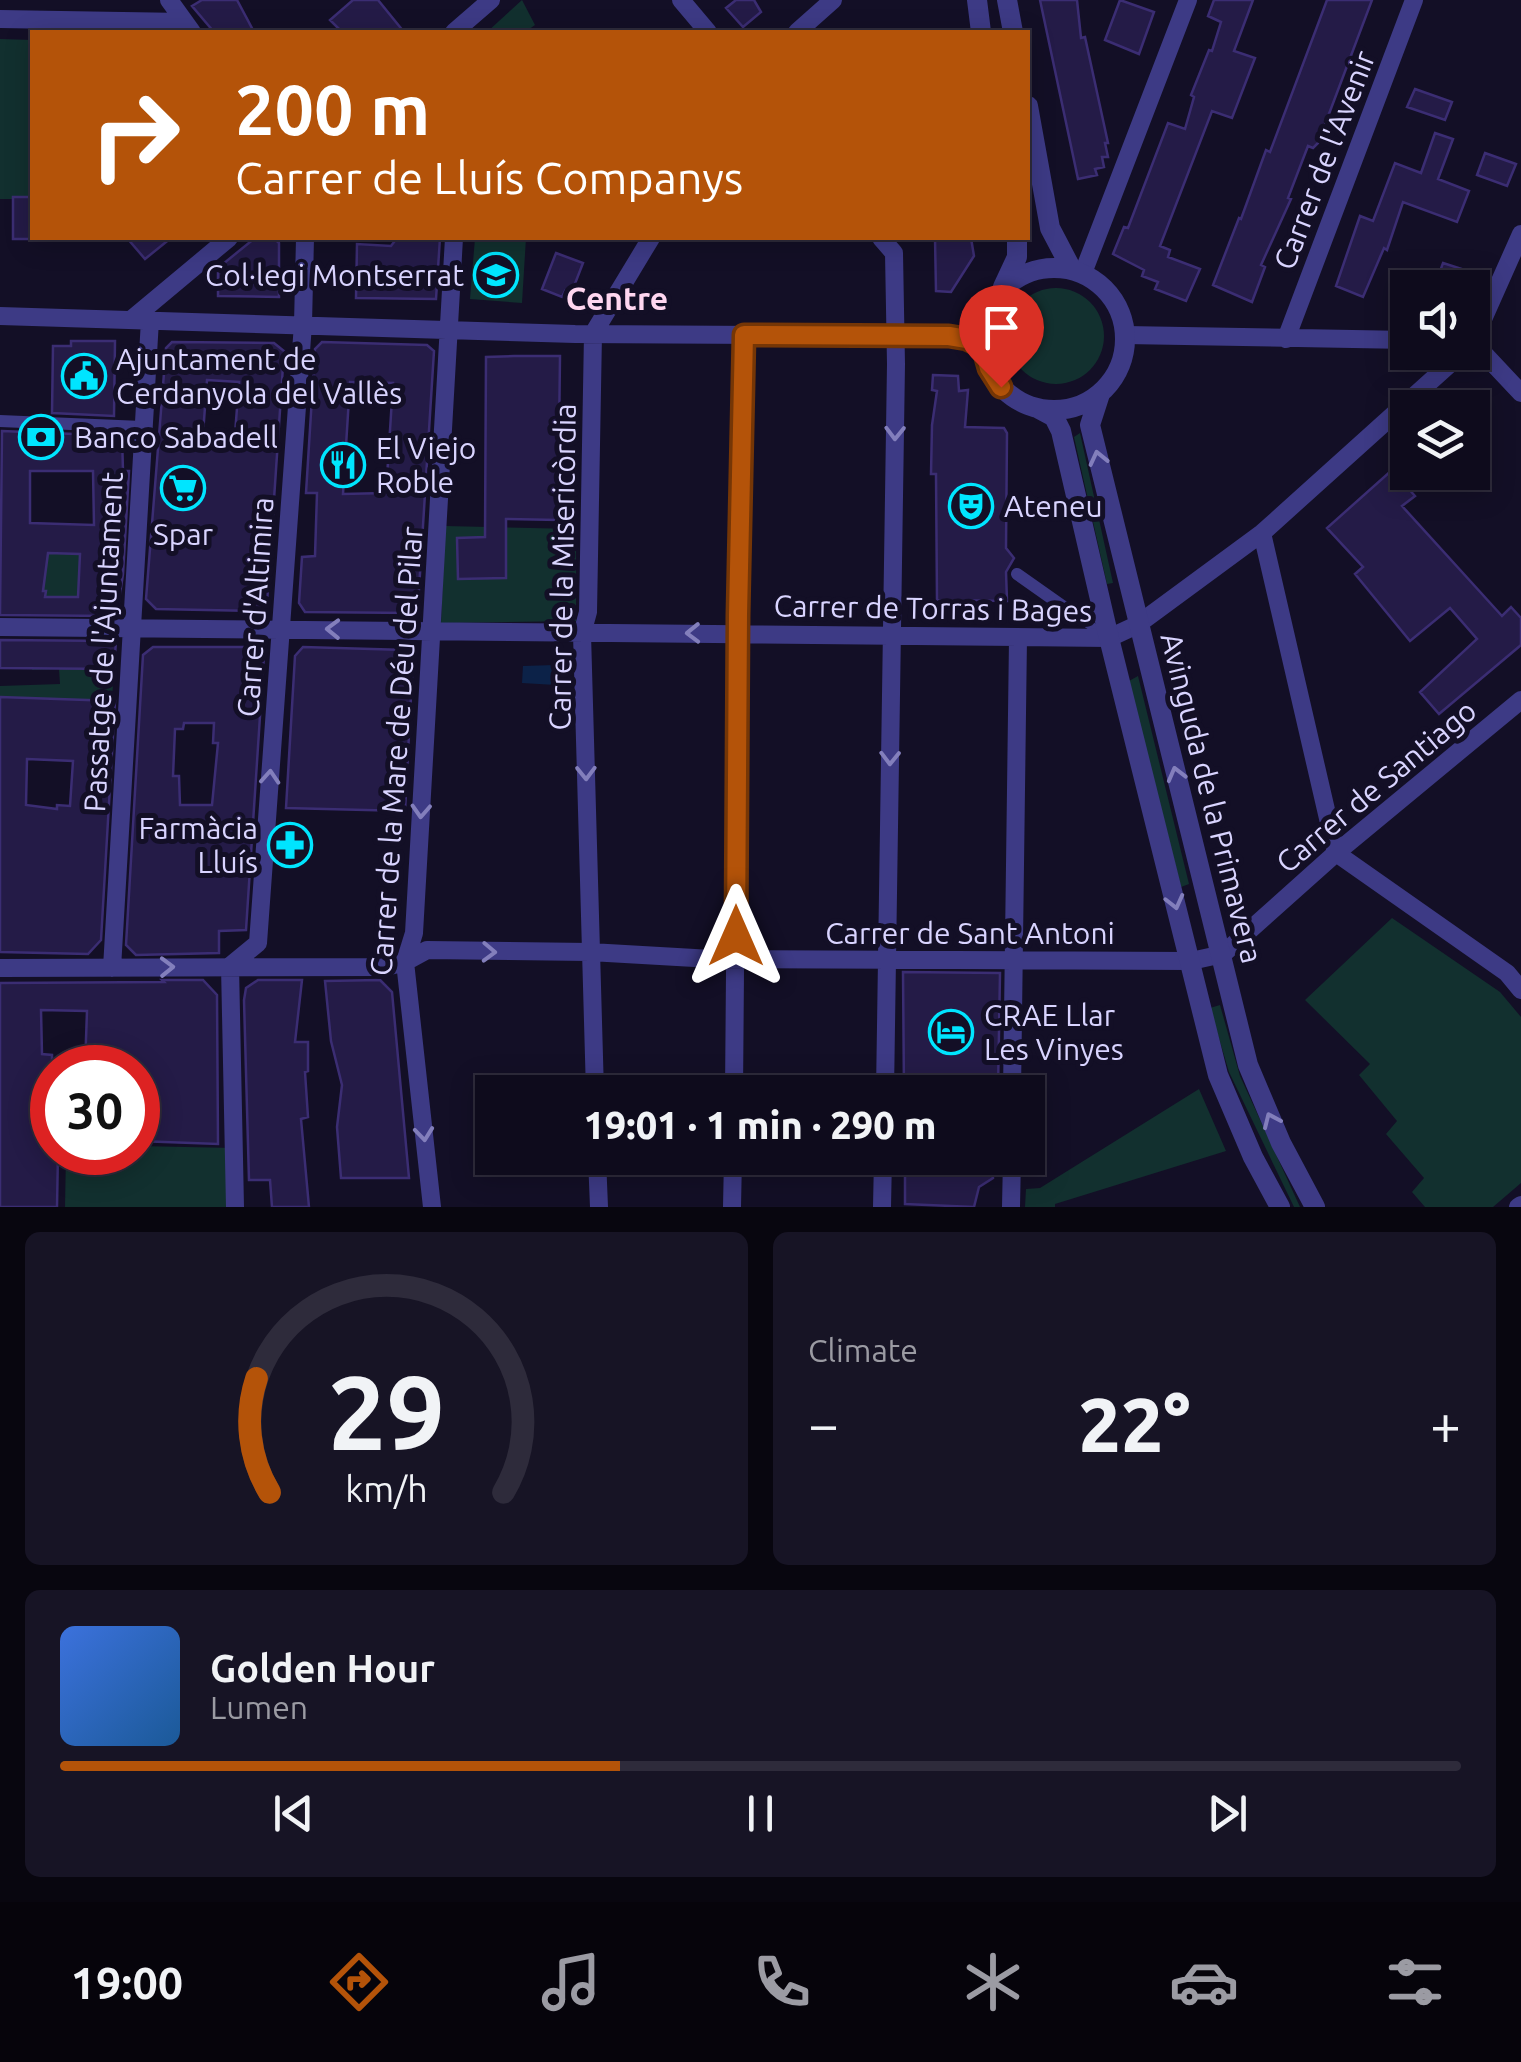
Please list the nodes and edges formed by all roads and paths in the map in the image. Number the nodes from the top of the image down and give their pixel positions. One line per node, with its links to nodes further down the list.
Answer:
1 (169, 0): 10 (street)
2 (492, 0): 11 (street)
3 (681, 0): 12 (street)
4 (833, 0): 13 (street)
5 (977, 0): 14 (street)
6 (1007, 0): 15 (street)
7 (1188, 0): 24 (street)
8 (1414, 0): 37 (street, Carrer de l'Avenir)
9 (0, 19): 10 (street)
10 (188, 27)
11 (460, 30)
12 (706, 30)
13 (798, 30)
14 (981, 30)
15 (1013, 30)
16 (1030, 117): 24 (street)
17 (1521, 234): 27 (street, Carrer de Torras i Bages)
18 (227, 240): 25 (street)
19 (305, 240): 31 (street, Carrer d'Altimira)
20 (454, 240): 32 (street, Carrer de la Mare de Déu del Pilar)
21 (650, 240): 33 (street, Carrer de la Misericòrdia)
22 (883, 240): 36 (street)
23 (1017, 240): 26 (street)
24 (1078, 272): 26 (street); 35 (street)
25 (175, 283): 29 (street); 30 (street)
26 (1001, 291): 39 (street)
27 (1490, 303)
28 (2, 316): 29 (street)
29 (141, 319): 30 (street); 46 (street, Passatge de l'Ajuntament)
30 (184, 320): 31 (street)
31 (303, 324): 32 (street); 53 (street, Carrer d'Altimira)
32 (449, 330): 33 (street); 54 (street, Carrer de la Mare de Déu del Pilar)
33 (594, 334): 34 (street); 56 (street, Carrer de la Misericòrdia)
34 (744, 335): 36 (street); 55 (street)
35 (1125, 335): 37 (street); 43 (street)
36 (895, 336): 39 (street); 57 (street, one-way to 57)
37 (1286, 339): 38 (street)
38 (1390, 340)
39 (983, 347): 44 (street)
40 (1490, 363): 42 (street)
41 (1443, 370): 47 (street, Carrer de Torras i Bages)
42 (1521, 393)
43 (1100, 394): 44 (street); 50 (street, Avinguda de la Primavera, one-way to 43)
44 (1039, 409): 59 (street, Avinguda de la Primavera)
45 (0, 420): 46 (street)
46 (142, 427): 52 (street, Passatge de l'Ajuntament)
47 (1262, 533): 50 (street, Carrer de Torras i Bages); 61 (street)
48 (1016, 574): 49 (street)
49 (1078, 617): 59 (lane)
50 (1137, 625): 59 (street, Carrer de Torras i Bages); 63 (street, Avinguda de la Primavera, one-way to 50)
51 (0, 627): 52 (street, Carrer de Torras i Bages)
52 (130, 628): 53 (street, Carrer de Torras i Bages); 72 (street, Passatge de l'Ajuntament)
53 (281, 628): 54 (street, Carrer de Torras i Bages, one-way to 53); 69 (street, Carrer d'Altimira, one-way to 53)
54 (432, 632): 56 (street, Carrer de Torras i Bages); 68 (street, Carrer de la Mare de Déu del Pilar, one-way to 68)
55 (738, 633): 56 (street, Carrer de Torras i Bages, one-way to 56); 57 (street, Carrer de Torras i Bages); 64 (street)
56 (582, 634): 62 (street, Carrer de la Misericòrdia, one-way to 62)
57 (892, 634): 58 (street, Carrer de Torras i Bages); 65 (street, one-way to 65)
58 (1018, 638): 59 (street, Carrer de Torras i Bages); 67 (street)
59 (1109, 638): 66 (street, Avinguda de la Primavera, one-way to 66)
60 (1521, 700): 61 (street, Carrer de Santiago)
61 (1336, 853): 63 (street, Carrer de Santiago); 70 (street)
62 (590, 952): 64 (street, Carrer de Sant Antoni); 68 (street, Carrer de Sant Antoni, one-way to 62); 74 (street, Carrer de la Misericòrdia)
63 (1223, 954): 66 (street, Carrer de Sant Antoni); 89 (street, Avinguda de la Primavera, one-way to 63)
64 (735, 958): 65 (street, Carrer de Sant Antoni); 75 (street)
65 (888, 959): 67 (street, Carrer de Sant Antoni); 76 (street)
66 (1191, 960): 67 (street, Carrer de Sant Antoni); 88 (street, Avinguda de la Primavera)
67 (1013, 961): 77 (street)
68 (405, 962): 69 (street, Carrer de Sant Antoni); 83 (street, Carrer de la Mare de Déu del Pilar, one-way to 83)
69 (230, 966): 72 (street, Carrer de Sant Antoni, one-way to 69); 82 (street)
70 (1514, 967): 73 (street)
71 (0, 968): 72 (street, Carrer de Sant Antoni)
72 (112, 968)
73 (1521, 990)
74 (594, 1075)
75 (734, 1075)
76 (885, 1075)
77 (1012, 1075)
78 (598, 1175): 84 (street)
79 (733, 1175): 85 (street)
80 (883, 1175): 86 (street)
81 (1012, 1175): 87 (street)
82 (235, 1207)
83 (432, 1207)
84 (599, 1207)
85 (732, 1207)
86 (882, 1207)
87 (1011, 1207)
88 (1280, 1207)
89 (1315, 1207)

